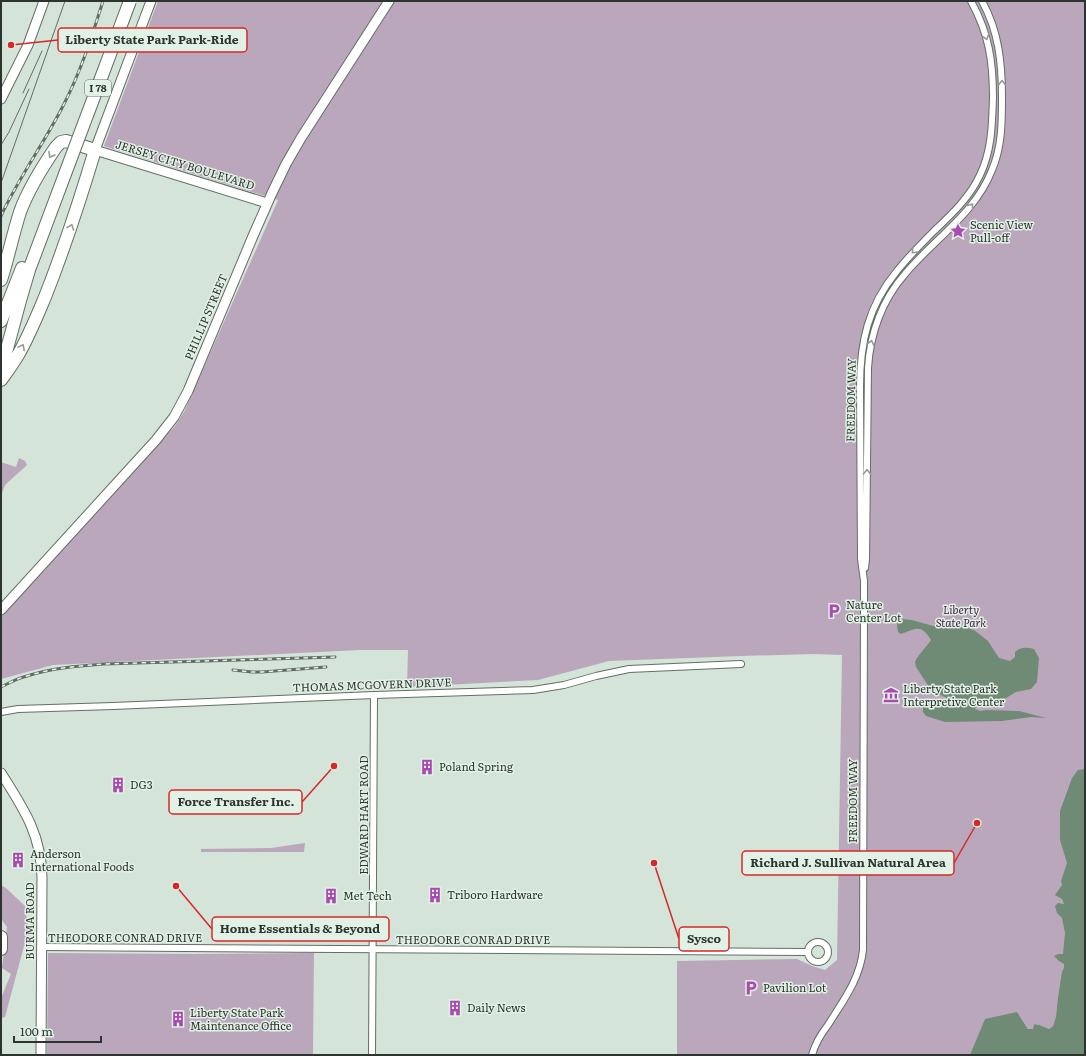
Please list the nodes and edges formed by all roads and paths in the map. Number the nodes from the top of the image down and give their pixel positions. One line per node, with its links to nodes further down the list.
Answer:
1 (44, 1): 8 (street)
2 (122, 1): 10 (highway, I 78)
3 (130, 1): 10 (highway, I 78, bridge)
4 (151, 1): 9 (street)
5 (389, 1): 11 (street, PHILLIP STREET)
6 (971, 1): 12 (street, FREEDOM WAY, one-way to 12)
7 (982, 1): 13 (street, FREEDOM WAY, one-way to 7)
8 (1, 99)
9 (95, 150): 11 (street, JERSEY CITY BOULEVARD); 14 (highway, one-way to 14); 17 (highway, one-way to 9)
10 (62, 173): 15 (highway, I 78); 16 (highway, I 78)
11 (267, 203): 19 (street, PHILLIP STREET)
12 (926, 239): 13 (street); 18 (street, FREEDOM WAY, one-way to 18)
13 (933, 245): 18 (street, FREEDOM WAY, one-way to 13)
14 (1, 280)
15 (1, 321)
16 (1, 372)
17 (1, 380)
18 (864, 581): 31 (street, FREEDOM WAY)
19 (1, 610)
20 (741, 664): 21 (street, THOMAS MCGOVERN DRIVE)
21 (374, 695): 22 (street, THOMAS MCGOVERN DRIVE); 27 (street, EDWARD HART ROAD)
22 (1, 712)
23 (1, 773): 25 (street, BURMA ROAD)
24 (1, 937): 26 (highway)
25 (42, 947): 27 (street, THEODORE CONRAD DRIVE); 29 (street, BURMA ROAD)
26 (1, 949)
27 (373, 949): 28 (street, THEODORE CONRAD DRIVE); 30 (street, EDWARD HART ROAD)
28 (808, 952)
29 (41, 1055)
30 (372, 1055)
31 (812, 1055)

